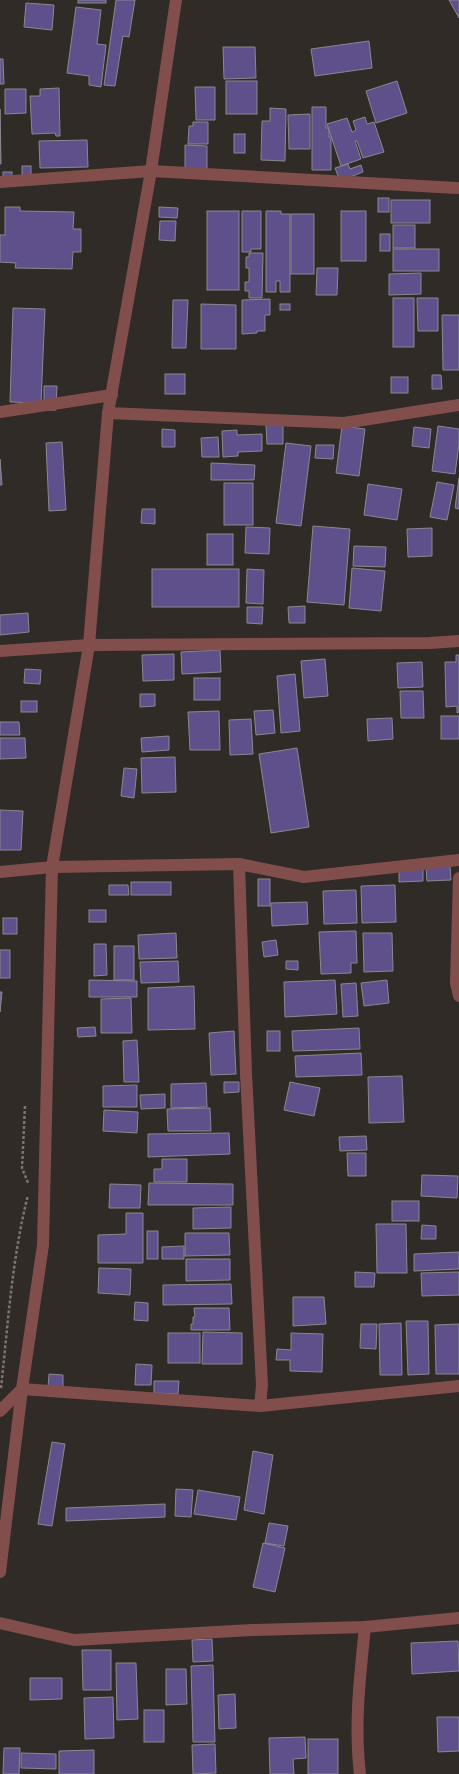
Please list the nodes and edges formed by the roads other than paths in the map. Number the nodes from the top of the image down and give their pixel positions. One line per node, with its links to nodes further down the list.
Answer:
1 (176, 0): 2 (street)
2 (151, 171): 3 (street); 4 (street); 5 (street)
3 (0, 182)
4 (457, 188)
5 (112, 395): 7 (street); 8 (street)
6 (459, 405): 8 (street)
7 (0, 412)
8 (108, 413): 10 (street)
9 (459, 640): 10 (street)
10 (89, 645): 11 (street); 14 (street)
11 (0, 651)
12 (459, 860): 13 (street)
13 (239, 864): 14 (street); 20 (street)
14 (52, 867): 15 (street); 19 (street)
15 (0, 872)
16 (459, 878): 17 (street)
17 (459, 996)
18 (459, 1386): 20 (street)
19 (22, 1389): 20 (street); 21 (street); 22 (street)
20 (260, 1406)
21 (0, 1411)
22 (0, 1572)
23 (459, 1618): 25 (street)
24 (0, 1623): 25 (street)
25 (365, 1627): 26 (street)
26 (360, 1774)

